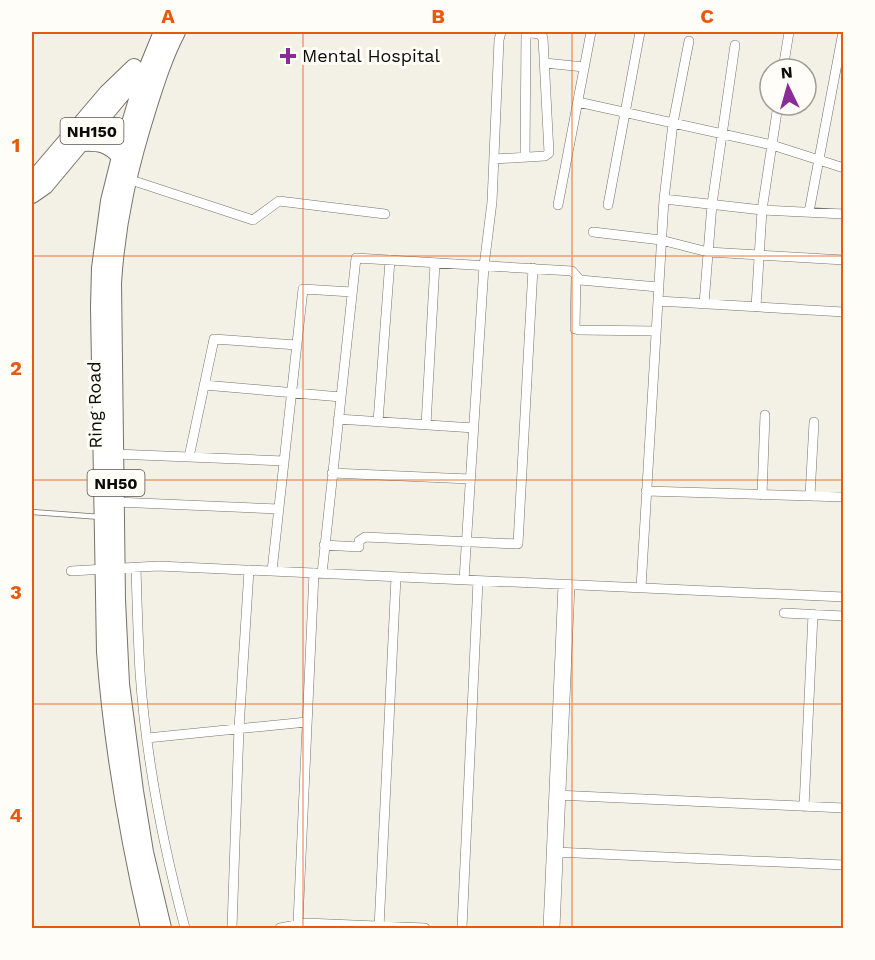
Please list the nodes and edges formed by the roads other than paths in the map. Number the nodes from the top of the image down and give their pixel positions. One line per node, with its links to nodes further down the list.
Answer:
1 (501, 32): 23 (street)
2 (526, 32): 12 (street); 22 (street)
3 (591, 32): 13 (street)
4 (640, 32): 15 (street)
5 (789, 32): 10 (street)
6 (843, 32): 24 (street)
7 (171, 35): 11 (highway, NH150); 27 (highway, Ring Road / NH50)
8 (689, 41): 17 (street)
9 (735, 45): 18 (street)
10 (785, 57)
11 (149, 62): 19 (highway, NH150); 21 (highway, Ring Road / NH50); 25 (highway, NH150)
12 (545, 63): 13 (street); 22 (street)
13 (584, 68): 14 (street)
14 (578, 102): 15 (street); 32 (street)
15 (625, 112): 17 (street); 33 (street)
16 (776, 117): 20 (street)
17 (673, 123): 18 (street); 30 (street)
18 (724, 135): 20 (street); 31 (street)
19 (82, 143): 21 (highway); 29 (highway, NH150)
20 (772, 145): 24 (street); 34 (street)
21 (120, 157): 77 (highway, Ring Road / NH50)
22 (525, 158): 23 (street)
23 (494, 159): 45 (street)
24 (819, 160): 26 (street); 35 (street)
25 (38, 164): 28 (highway, NH150)
26 (843, 168)
27 (128, 179): 36 (street); 65 (highway, Ring Road / NH50)
28 (32, 181)
29 (32, 195)
30 (664, 199): 31 (street); 39 (street)
31 (712, 204): 34 (street); 40 (street)
32 (558, 205)
33 (608, 205)
34 (762, 210): 35 (street); 41 (street)
35 (809, 212): 37 (street)
36 (385, 214)
37 (843, 214)
38 (593, 232): 39 (street)
39 (661, 240): 40 (street); 48 (street)
40 (708, 252): 41 (street); 51 (street)
41 (759, 253): 43 (street); 52 (street)
42 (390, 260): 44 (street); 49 (street); 61 (street)
43 (843, 260)
44 (435, 262): 45 (street); 63 (street)
45 (484, 266): 46 (street); 64 (street)
46 (532, 268): 47 (street); 78 (street)
47 (576, 276): 48 (street); 54 (street)
48 (658, 287): 50 (street)
49 (352, 292): 55 (street); 58 (street)
50 (658, 301): 51 (street); 54 (street)
51 (704, 304): 52 (street)
52 (756, 307): 53 (street)
53 (843, 312)
54 (656, 331): 70 (street)
55 (297, 345): 56 (street); 57 (street)
56 (204, 385): 57 (street); 66 (street)
57 (291, 394): 58 (street); 67 (street)
58 (341, 397): 60 (street)
59 (765, 415): 71 (street)
60 (338, 419): 61 (street); 68 (street)
61 (378, 422): 63 (street)
62 (814, 422): 72 (street)
63 (426, 425): 64 (street)
64 (474, 428): 69 (street)
65 (115, 454): 66 (street); 74 (highway, Ring Road / NH50)
66 (189, 457): 67 (street)
67 (284, 461): 75 (street)
68 (333, 473): 69 (street); 79 (street)
69 (470, 479): 78 (street)
70 (646, 491): 71 (street); 90 (street)
71 (762, 495): 72 (street)
72 (810, 496): 73 (street)
73 (843, 497)
74 (116, 502): 75 (street); 81 (highway, Ring Road / NH50)
75 (279, 509): 84 (street)
76 (32, 512): 77 (lane)
77 (102, 517): 81 (highway, Ring Road / NH50)
78 (466, 542): 79 (street); 87 (street)
79 (324, 545): 85 (street)
80 (136, 567): 81 (street); 82 (street); 97 (street)
81 (110, 569): 83 (street); 105 (highway, Ring Road / NH50); 106 (highway, Ring Road / NH50)
82 (249, 570): 84 (street); 96 (street)
83 (71, 571)
84 (273, 572): 85 (street)
85 (318, 573): 86 (street); 95 (street)
86 (396, 577): 87 (street); 104 (street)
87 (464, 580): 88 (street)
88 (478, 581): 89 (street); 111 (street)
89 (567, 584): 90 (street); 98 (street)
90 (641, 588): 91 (street)
91 (843, 597)
92 (784, 613): 93 (street)
93 (813, 614): 94 (street); 99 (street)
94 (843, 616)
95 (307, 722): 96 (street); 103 (street)
96 (239, 728): 97 (street); 108 (street)
97 (147, 738): 107 (street)
98 (557, 795): 99 (street); 101 (street)
99 (804, 807): 100 (street)
100 (843, 808)
101 (555, 852): 102 (street); 112 (street); 113 (street)
102 (843, 864)
103 (304, 925): 104 (street); 109 (street)
104 (380, 927): 110 (street)
105 (149, 928)
106 (163, 928)
107 (185, 928)
108 (232, 928)
109 (280, 928)
110 (425, 928)
111 (462, 928)
112 (548, 928)
113 (555, 928)

